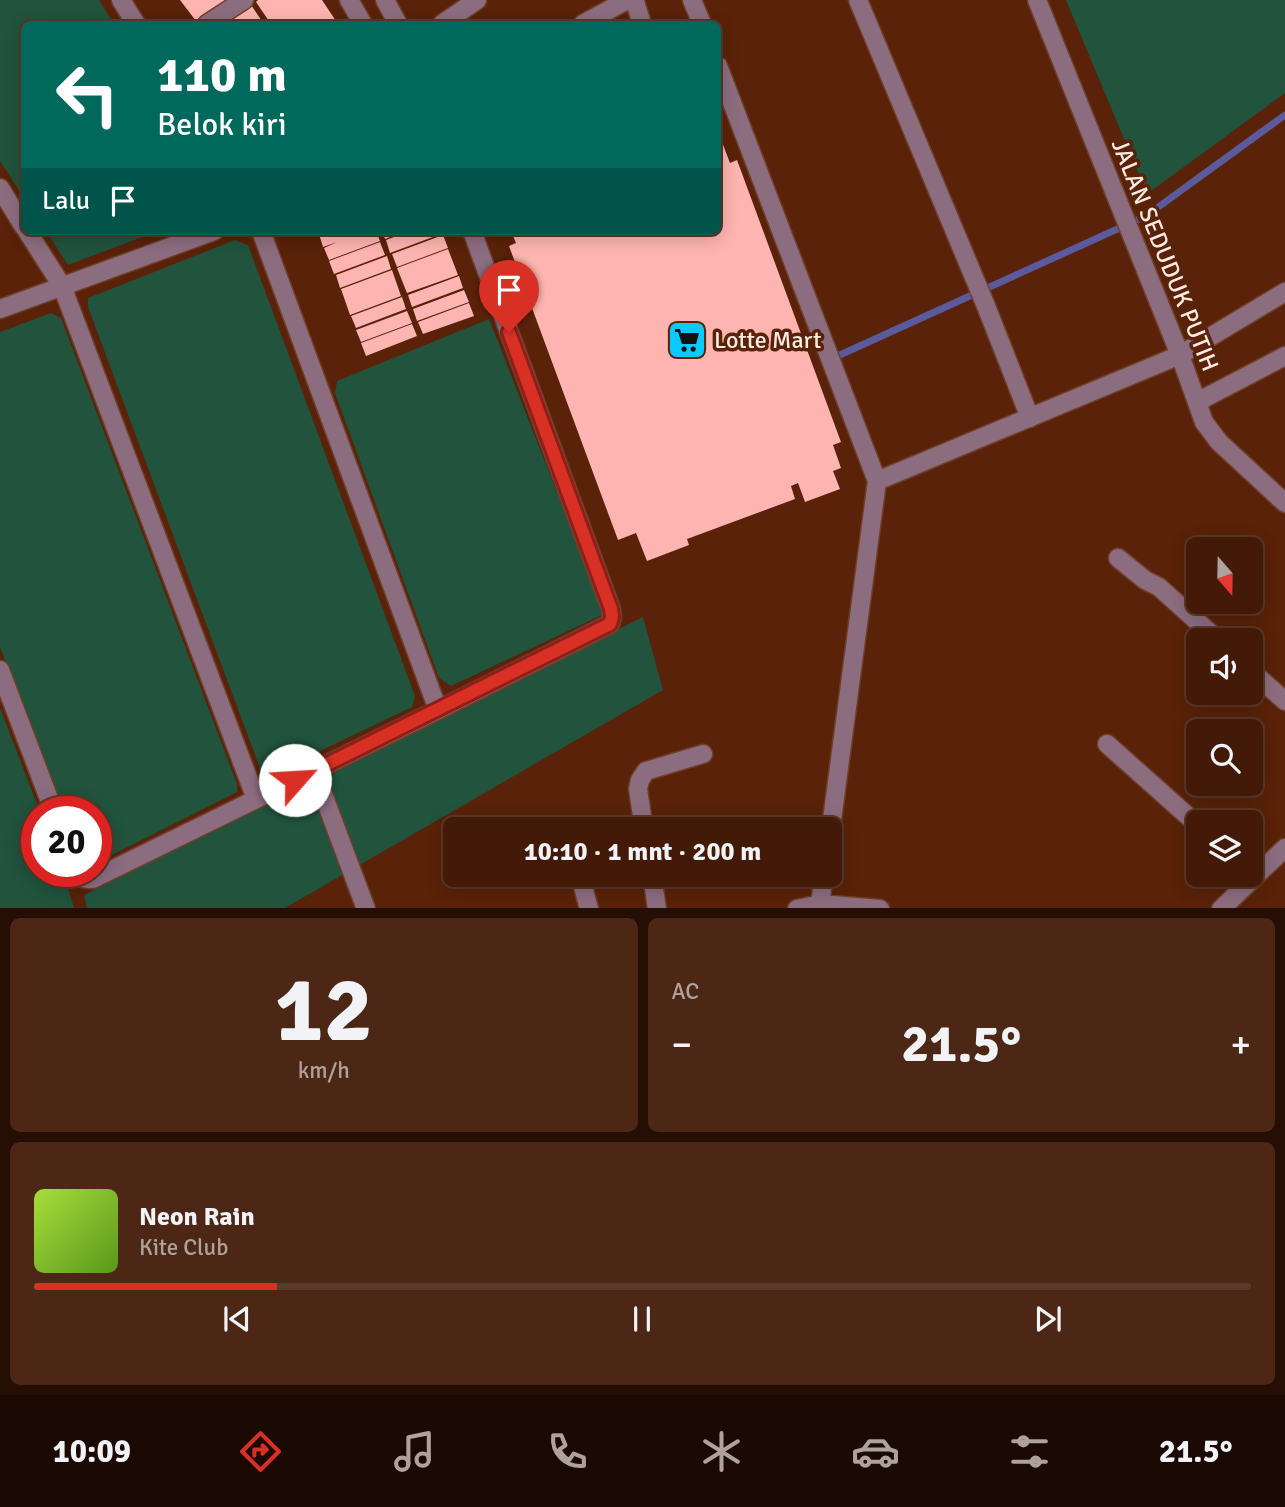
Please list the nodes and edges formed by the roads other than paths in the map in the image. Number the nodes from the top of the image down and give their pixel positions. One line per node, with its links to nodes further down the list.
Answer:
1 (121, 0): 11 (street)
2 (244, 0): 12 (street)
3 (349, 0): 13 (street)
4 (385, 0): 14 (street)
5 (477, 0): 15 (street)
6 (626, 0): 16 (street)
7 (632, 0): 17 (street)
8 (692, 0): 18 (street)
9 (858, 0): 32 (street)
10 (1037, 0): 29 (street, JALAN SEDUDUK PUTIH)
11 (134, 21)
12 (212, 21)
13 (361, 21)
14 (396, 21)
15 (446, 21)
16 (588, 21)
17 (641, 21)
18 (701, 21)
19 (721, 74): 33 (street)
20 (0, 188): 21 (street)
21 (21, 221)
22 (30, 235): 26 (street)
23 (203, 235): 26 (street)
24 (262, 235): 40 (street)
25 (473, 235): 40 (street)
26 (62, 286): 28 (street); 45 (street)
27 (1285, 292): 29 (street)
28 (0, 309)
29 (1180, 355): 31 (street, JALAN SEDUDUK PUTIH); 32 (street)
30 (1285, 356): 31 (street)
31 (1197, 402): 34 (street, JALAN SEDUDUK PUTIH)
32 (1030, 418): 33 (street)
33 (877, 481): 48 (street)
34 (1285, 503)
35 (1118, 558): 36 (street)
36 (1204, 628)
37 (0, 670): 44 (street)
38 (1263, 681): 39 (street)
39 (1285, 701)
40 (438, 710): 43 (street)
41 (1107, 744): 46 (street)
42 (703, 754): 47 (street)
43 (314, 770): 45 (street); 57 (street)
44 (48, 796)
45 (256, 799): 51 (street)
46 (1186, 815)
47 (642, 817)
48 (832, 817)
49 (1285, 848): 50 (street)
50 (1263, 867)
51 (112, 870)
52 (583, 887): 58 (street)
53 (654, 887): 59 (street)
54 (822, 887): 56 (street)
55 (1241, 887): 62 (street)
56 (820, 904): 60 (street); 61 (street)
57 (366, 908)
58 (589, 908)
59 (657, 908)
60 (797, 908)
61 (880, 908)
62 (1221, 908)

